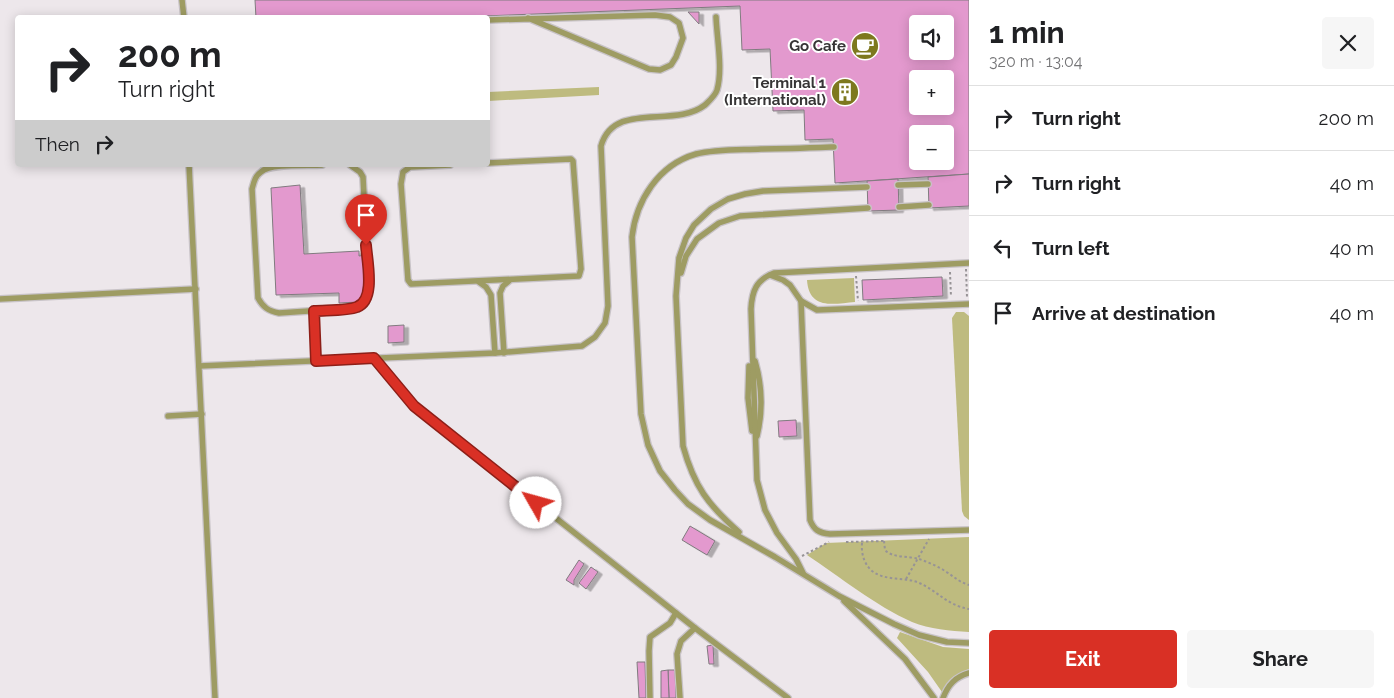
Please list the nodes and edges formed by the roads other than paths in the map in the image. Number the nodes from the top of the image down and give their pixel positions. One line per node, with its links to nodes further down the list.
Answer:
1 (182, 0): 2 (lane)
2 (184, 15)
3 (716, 17): 29 (lane)
4 (528, 18): 4 (lane); 5 (lane)
5 (490, 20)
6 (834, 147): 36 (lane)
7 (490, 163): 20 (lane)
8 (189, 167): 22 (lane)
9 (270, 167): 27 (lane)
10 (353, 167): 27 (lane)
11 (410, 167): 21 (lane)
12 (928, 184): 13 (lane)
13 (898, 185)
14 (867, 186): 23 (lane)
15 (929, 205): 16 (lane)
16 (899, 207)
17 (868, 208): 23 (lane)
18 (967, 263): 19 (lane)
19 (769, 275): 25 (lane); 37 (lane)
20 (509, 280): 21 (lane); 29 (lane)
21 (479, 282): 28 (lane)
22 (196, 289): 24 (lane); 32 (lane)
23 (676, 296): 36 (lane)
24 (0, 299)
25 (801, 301): 26 (lane); 35 (lane)
26 (968, 304)
27 (314, 311): 31 (lane)
28 (495, 353): 29 (lane); 30 (lane)
29 (504, 353)
30 (374, 358): 31 (lane); 39 (lane)
31 (316, 361): 32 (lane)
32 (199, 366): 33 (lane)
33 (202, 414): 34 (lane); 43 (lane)
34 (168, 416)
35 (969, 530)
36 (749, 541): 37 (lane)
37 (803, 574): 38 (lane)
38 (839, 596): 41 (lane); 47 (lane)
39 (676, 612): 40 (lane); 44 (lane)
40 (695, 628): 45 (lane); 46 (lane)
41 (969, 643)
42 (969, 673): 48 (lane)
43 (216, 698)
44 (650, 698)
45 (680, 698)
46 (788, 698)
47 (934, 698)
48 (943, 698)

